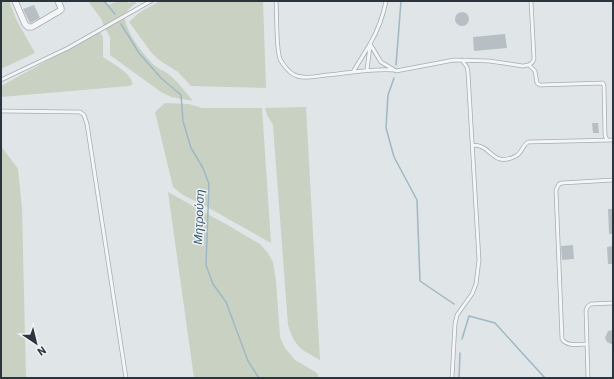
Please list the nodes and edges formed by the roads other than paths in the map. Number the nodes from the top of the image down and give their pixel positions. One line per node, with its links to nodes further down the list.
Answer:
1 (15, 1): 2 (street)
2 (58, 1)
3 (151, 1): 13 (lane)
4 (276, 1): 12 (lane)
5 (386, 1): 7 (lane)
6 (531, 1): 9 (lane)
7 (370, 44): 10 (lane); 11 (lane); 12 (lane)
8 (462, 60): 9 (lane); 11 (lane); 17 (lane)
9 (529, 65): 15 (lane)
10 (367, 70): 11 (lane); 12 (lane)
11 (396, 71)
12 (353, 72)
13 (1, 80)
14 (1, 111): 21 (lane)
15 (607, 140): 16 (lane); 17 (lane)
16 (613, 140)
17 (473, 145): 22 (lane)
18 (613, 180): 20 (lane)
19 (613, 303): 20 (lane)
20 (587, 344): 23 (lane)
21 (126, 378)
22 (452, 378)
23 (588, 378)

